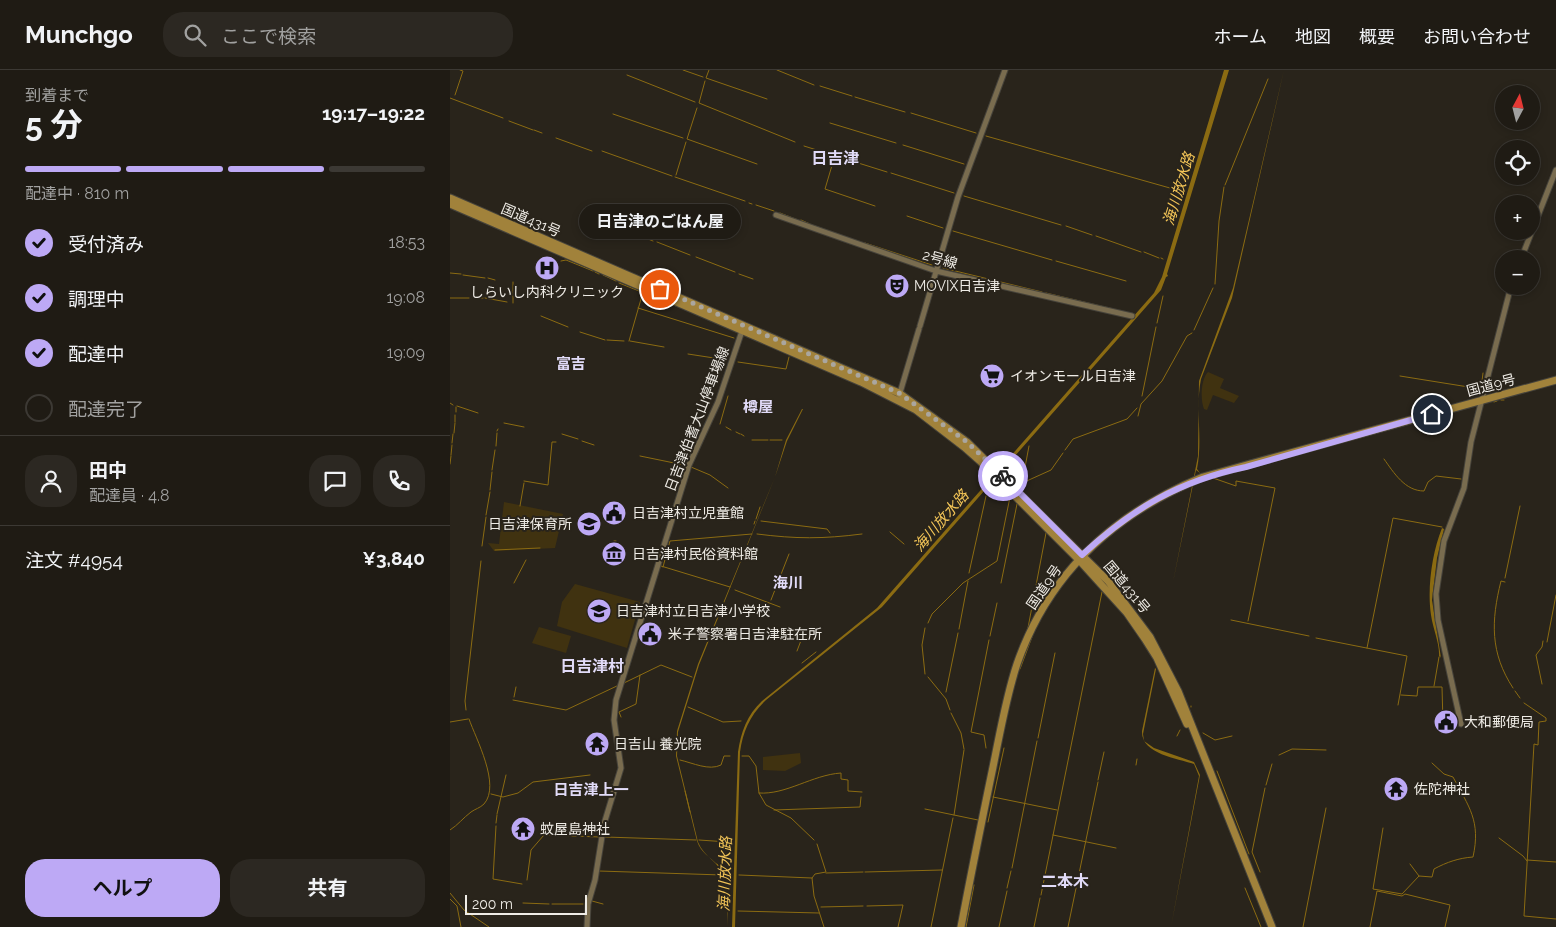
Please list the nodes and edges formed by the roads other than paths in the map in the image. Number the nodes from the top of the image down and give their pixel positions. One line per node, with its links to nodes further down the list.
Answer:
1 (1006, 70): 7 (main road)
2 (1556, 170): 6 (main road)
3 (450, 198): 10 (highway, 国道431号)
4 (450, 204): 10 (highway, 国道431号)
5 (776, 214): 7 (main road, 2号線)
6 (1525, 250)
7 (936, 271): 9 (main road, 2号線); 12 (main road)
8 (1509, 295): 13 (main road)
9 (1132, 316)
10 (743, 328): 12 (highway, 国道431号); 16 (main road, 日吉津伯耆大山停車場線)
11 (1556, 380): 13 (highway, 国道9号)
12 (898, 397): 14 (highway, 国道431号)
13 (1482, 400): 14 (highway, 国道9号); 15 (main road)
14 (1080, 557): 17 (highway, 国道9号); 18 (highway, 国道431号); 19 (highway, 国道431号)
15 (1462, 724)
16 (587, 927)
17 (961, 927)
18 (1267, 927)
19 (1272, 927)

